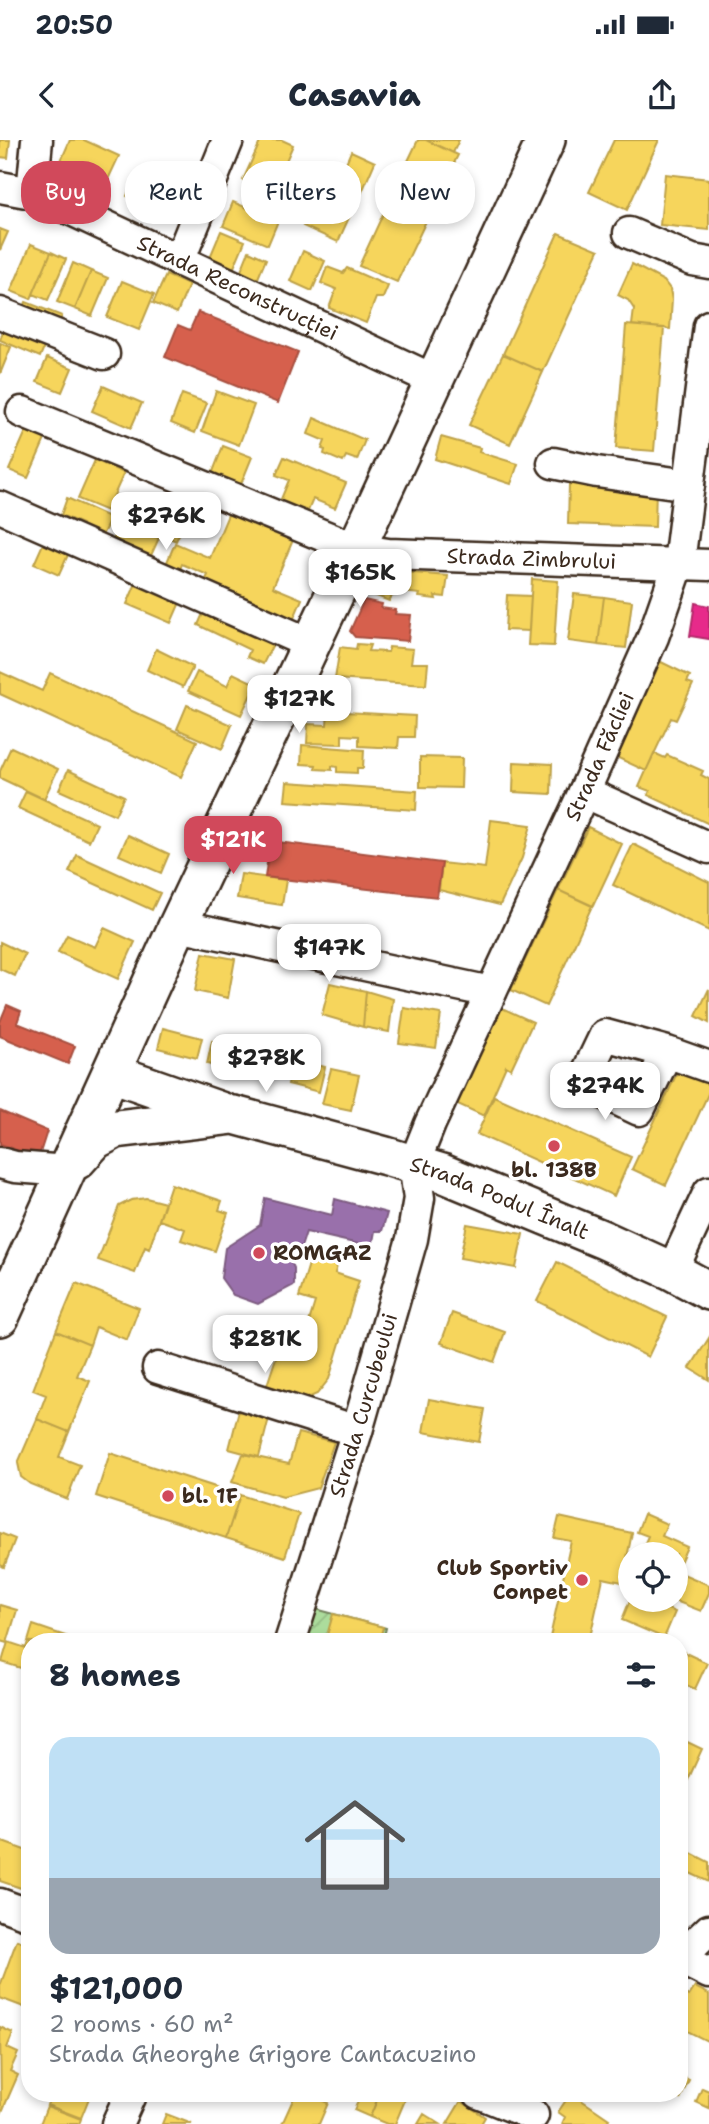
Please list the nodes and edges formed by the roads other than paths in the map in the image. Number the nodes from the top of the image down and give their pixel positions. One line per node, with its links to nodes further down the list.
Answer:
1 (37, 140): 4 (street)
2 (228, 140): 9 (street)
3 (545, 140): 14 (main road)
4 (35, 161)
5 (0, 187): 6 (street, Strada Reconstrucției)
6 (21, 191)
7 (101, 224): 9 (street, Strada Reconstrucției)
8 (629, 233): 10 (street)
9 (179, 261): 14 (street, Strada Reconstrucției)
10 (709, 263)
11 (0, 313): 13 (street)
12 (709, 326): 17 (street, Strada Făcliei)
13 (104, 354)
14 (434, 380): 19 (main road)
15 (22, 412): 19 (street, Strada Zimbrului)
16 (553, 463): 17 (street)
17 (689, 485): 20 (street, Strada Făcliei)
18 (0, 507): 22 (street)
19 (356, 550): 20 (street, Strada Zimbrului); 22 (main road)
20 (679, 564): 21 (street, Strada Zimbrului); 23 (street, Strada Făcliei)
21 (709, 565)
22 (311, 644): 25 (main road)
23 (584, 792): 24 (street); 26 (street, Strada Făcliei)
24 (709, 848)
25 (178, 925): 26 (street); 29 (main road)
26 (491, 992): 33 (street, Strada Făcliei)
27 (667, 1052): 28 (street)
28 (709, 1067)
29 (111, 1073): 30 (main road); 34 (main road)
30 (234, 1115): 31 (main road, Strada Podul Înalt); 34 (main road, Strada Podul Înalt)
31 (283, 1128): 33 (main road, Strada Podul Înalt); 34 (main road, Strada Podul Înalt)
32 (0, 1163): 34 (street)
33 (414, 1164): 36 (main road, Strada Podul Înalt); 40 (street, Strada Curcubeului)
34 (67, 1171): 38 (main road)
35 (709, 1192): 36 (street)
36 (672, 1271): 37 (main road, Strada Podul Înalt)
37 (709, 1291)
38 (0, 1317)
39 (158, 1368): 40 (street)
40 (357, 1431): 41 (street, Strada Curcubeului)
41 (293, 1633)
42 (0, 1904): 43 (street)
43 (21, 1911)
44 (709, 1930): 45 (street)
45 (688, 1950)
46 (688, 1963): 47 (street)
47 (709, 1973)
48 (127, 2102): 51 (street)
49 (508, 2102): 50 (street)
50 (537, 2111)
51 (117, 2124)

